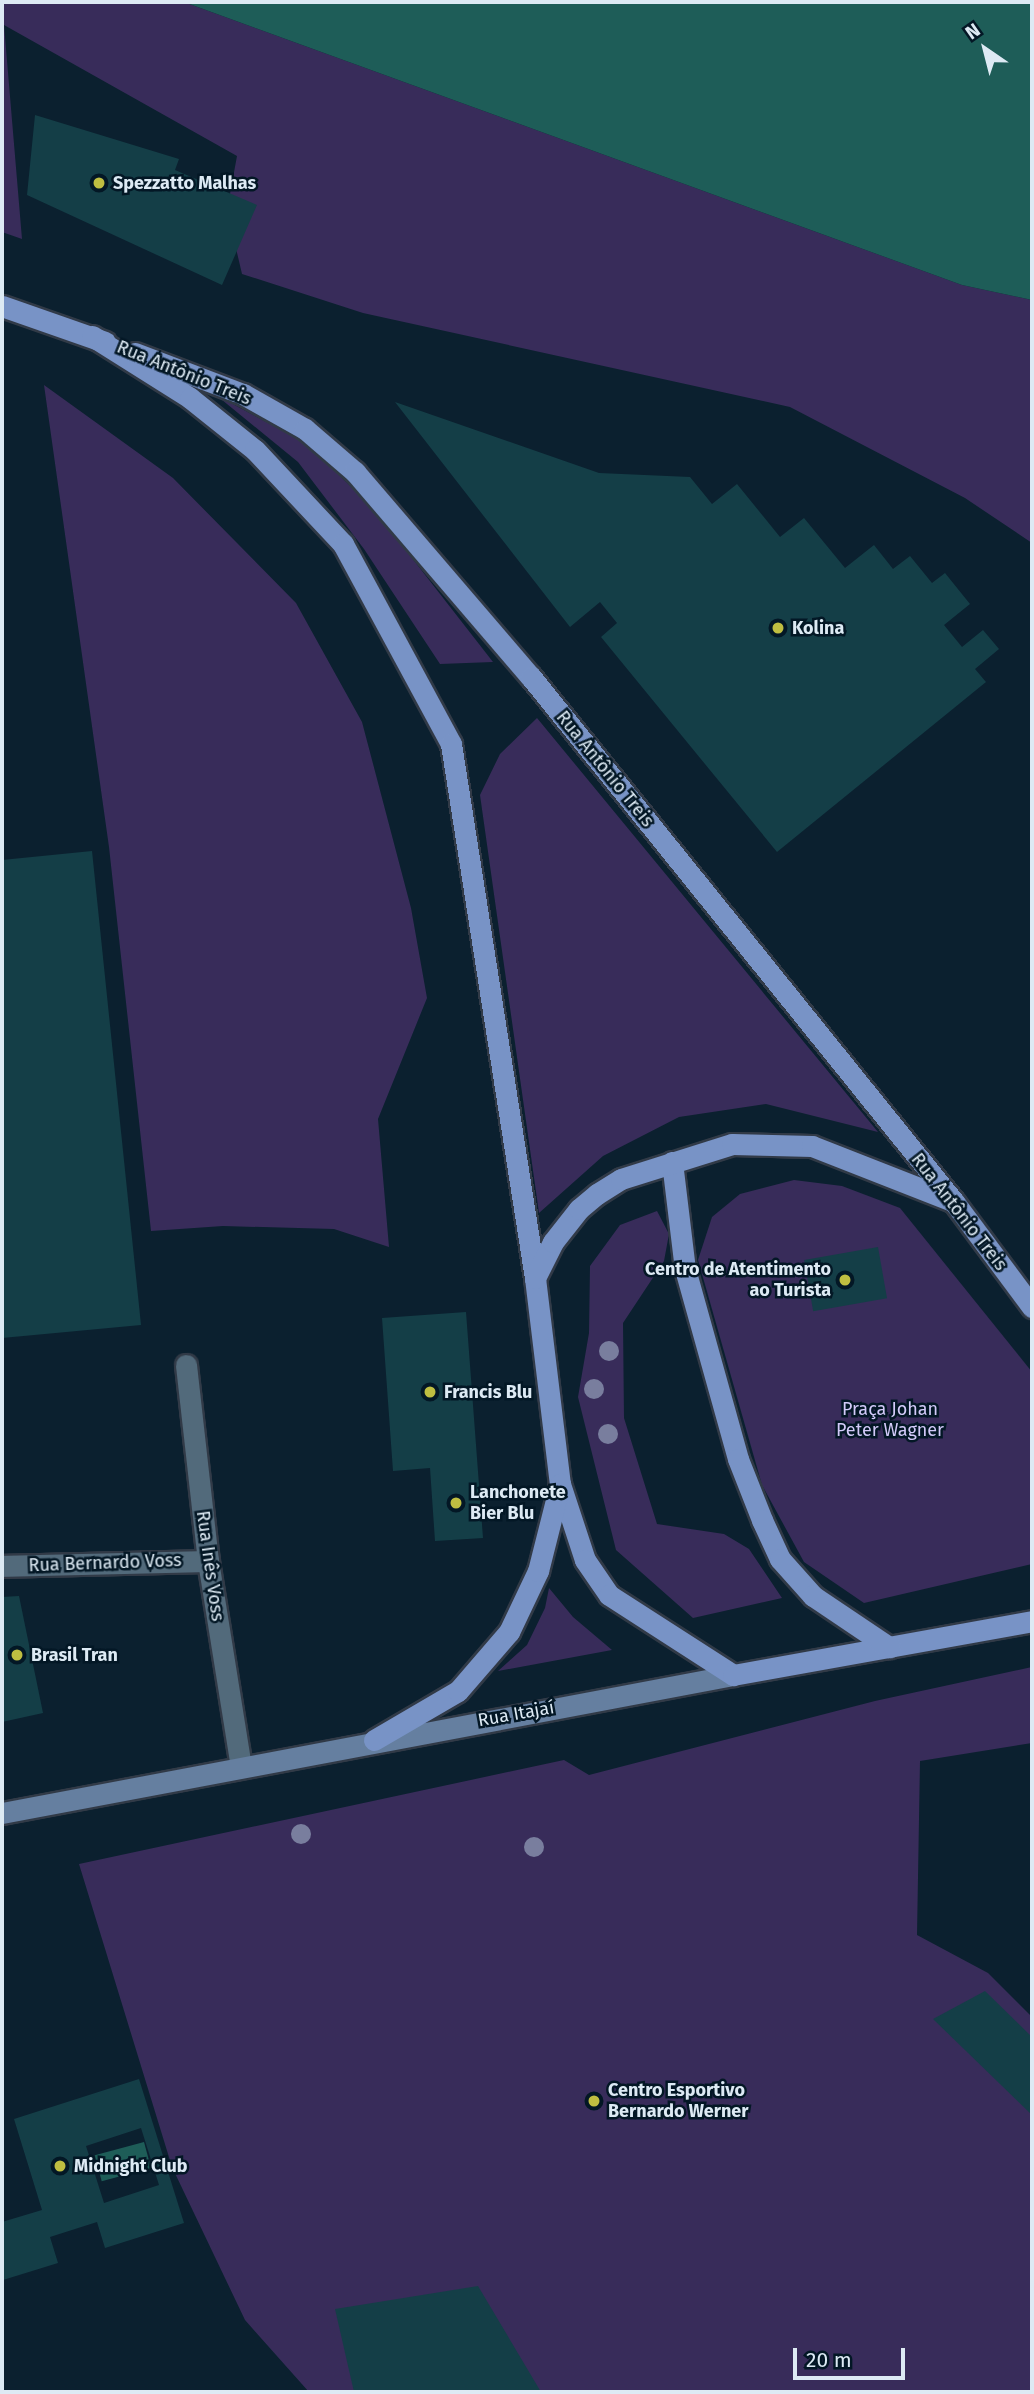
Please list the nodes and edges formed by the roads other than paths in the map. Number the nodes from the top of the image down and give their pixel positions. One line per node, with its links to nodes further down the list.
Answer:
1 (2, 306): 2 (main road, Rua Antônio Treis)
2 (92, 337): 4 (main road, Rua Antônio Treis); 5 (main road, Rua Antônio Treis)
3 (672, 1162): 4 (main road); 5 (main road); 12 (main road)
4 (954, 1202): 6 (main road, Rua Antônio Treis)
5 (535, 1278): 8 (main road, Rua Antônio Treis)
6 (1032, 1307)
7 (186, 1365): 9 (street, Rua Inês Voss)
8 (560, 1485): 13 (main road, Rua Antônio Treis); 14 (main road, Rua Antônio Treis)
9 (208, 1561): 10 (street, Rua Bernardo Voss); 15 (street, Rua Inês Voss)
10 (2, 1566)
11 (1032, 1621): 12 (main road, Rua Itajaí)
12 (889, 1647): 13 (main road, Rua Itajaí)
13 (733, 1675): 14 (main road, Rua Itajaí)
14 (374, 1740): 15 (main road, Rua Itajaí)
15 (241, 1766): 16 (main road, Rua Itajaí)
16 (2, 1813)

